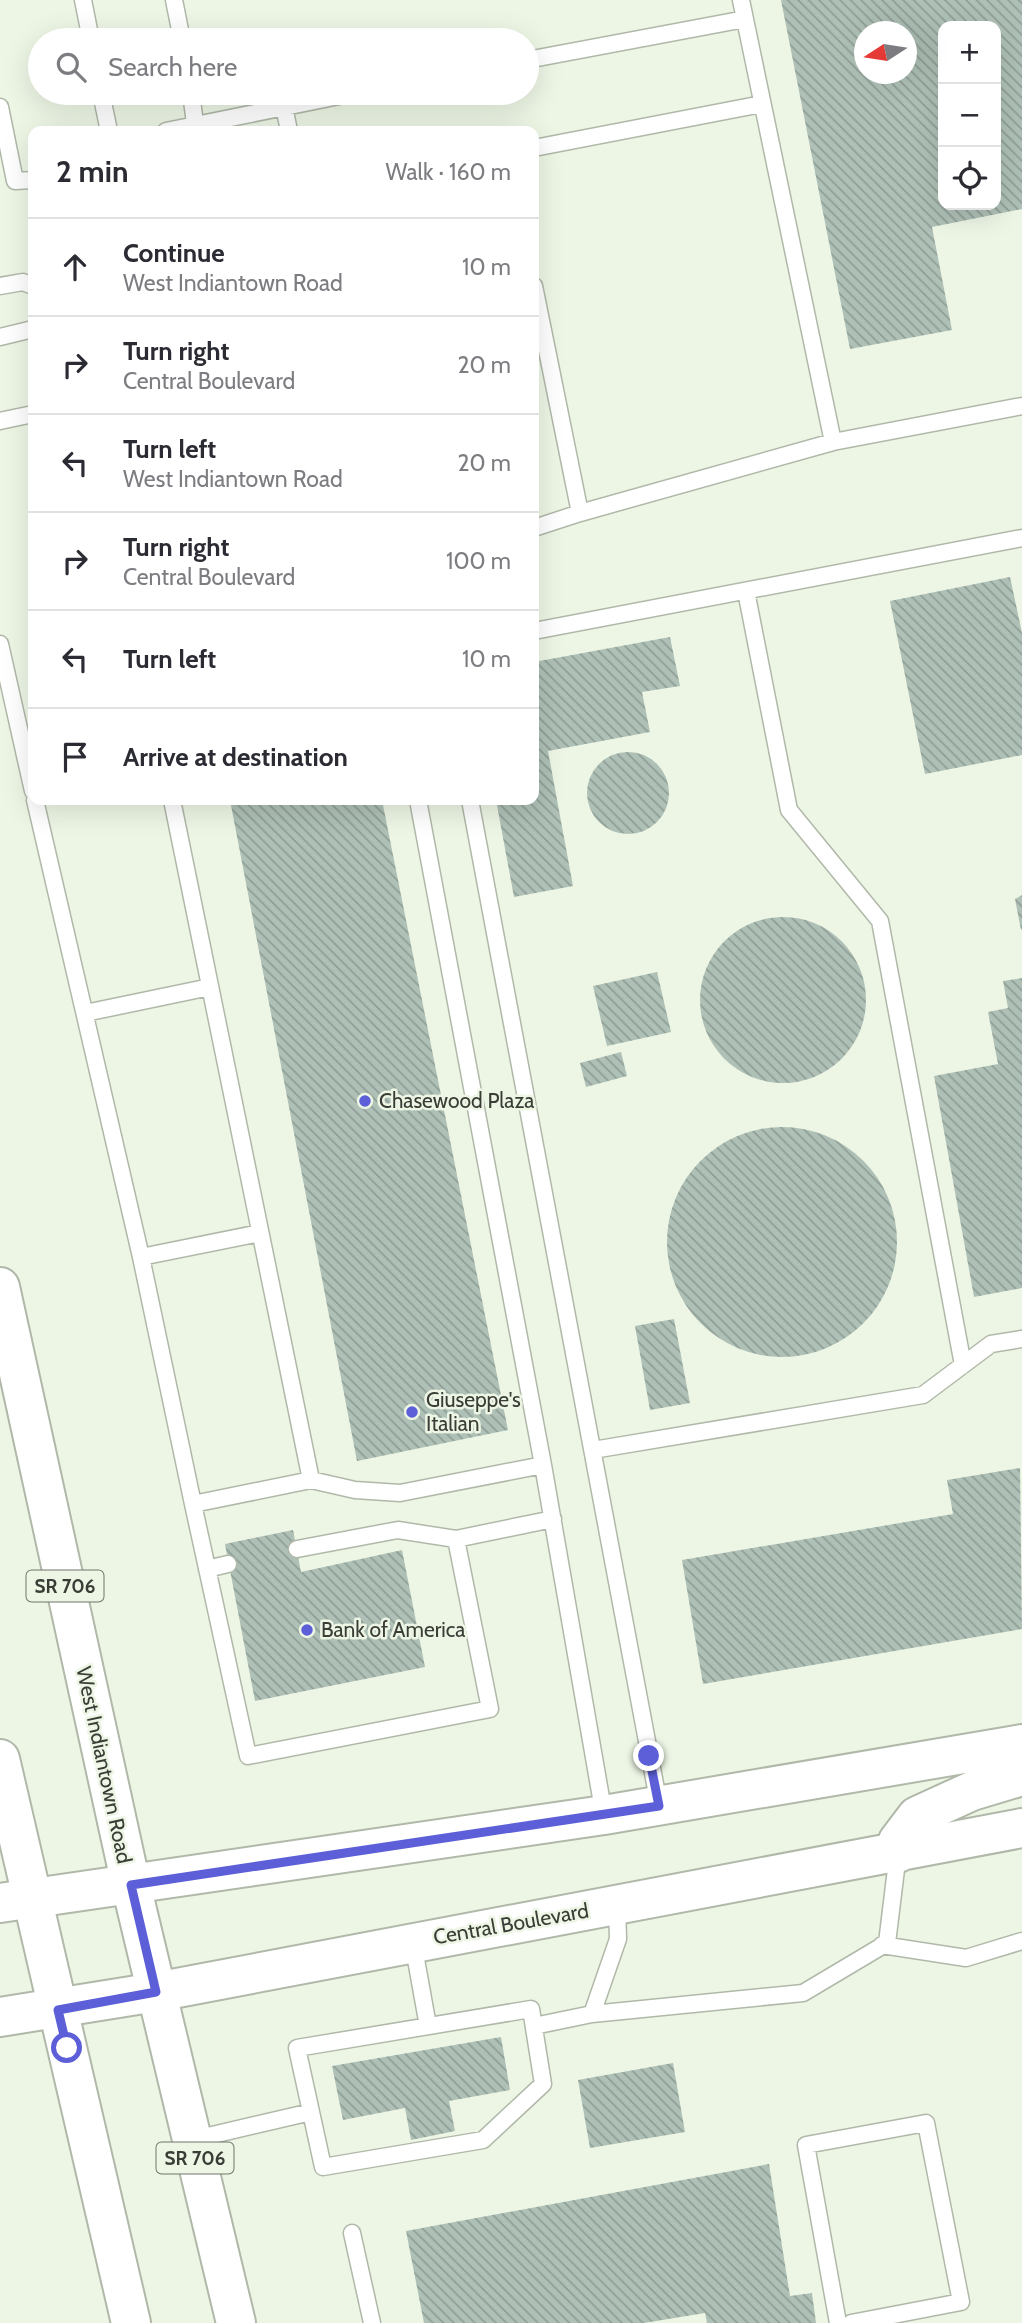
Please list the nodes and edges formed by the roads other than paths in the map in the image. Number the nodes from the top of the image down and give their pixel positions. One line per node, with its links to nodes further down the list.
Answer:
1 (83, 0): 5 (lane)
2 (174, 0): 6 (lane)
3 (741, 0): 4 (lane)
4 (745, 19): 7 (lane); 8 (lane)
5 (89, 28)
6 (180, 28)
7 (539, 58)
8 (762, 104): 18 (lane); 28 (lane)
9 (104, 105): 14 (lane)
10 (193, 105): 15 (lane)
11 (289, 105): 12 (lane)
12 (284, 106): 16 (lane); 17 (lane)
13 (0, 107): 19 (lane)
14 (108, 126)
15 (196, 126)
16 (204, 126)
17 (288, 126)
18 (539, 147)
19 (28, 180)
20 (28, 284): 21 (lane)
21 (0, 286)
22 (539, 311): 29 (lane)
23 (28, 330): 24 (lane)
24 (0, 337)
25 (1022, 406): 28 (lane)
26 (28, 415): 27 (lane)
27 (0, 421)
28 (834, 442): 29 (lane)
29 (580, 513): 30 (lane)
30 (539, 526)
31 (1022, 538): 32 (lane)
32 (746, 591): 33 (lane); 46 (lane)
33 (539, 630)
34 (0, 644): 35 (lane)
35 (28, 754)
36 (36, 805): 41 (lane)
37 (173, 805): 40 (lane)
38 (419, 805): 48 (lane)
39 (471, 805): 47 (lane)
40 (210, 987): 41 (lane); 42 (lane)
41 (85, 1013): 43 (lane)
42 (260, 1233): 43 (lane); 49 (lane)
43 (141, 1257): 50 (lane)
44 (0, 1287): 63 (street, West Indiantown Road / SR 706)
45 (1022, 1339): 46 (lane)
46 (963, 1365): 47 (lane)
47 (593, 1450): 59 (lane)
48 (543, 1465): 49 (lane); 51 (lane)
49 (311, 1480): 50 (lane)
50 (193, 1504): 55 (lane)
51 (553, 1519): 52 (lane); 60 (lane)
52 (456, 1539): 53 (lane); 55 (lane)
53 (297, 1549)
54 (228, 1564): 55 (lane)
55 (207, 1569)
56 (1022, 1744): 59 (street)
57 (0, 1759): 64 (street)
58 (1022, 1776): 62 (street)
59 (659, 1806): 60 (street)
60 (604, 1815): 63 (street)
61 (1022, 1828): 62 (street, Central Boulevard)
62 (898, 1853): 65 (street, Central Boulevard); 68 (lane)
63 (131, 1885): 64 (street); 69 (street, West Indiantown Road / SR 706)
64 (16, 1901): 70 (street)
65 (617, 1905): 67 (street, Central Boulevard); 71 (lane)
66 (1022, 1941): 68 (lane)
67 (413, 1943): 69 (street, Central Boulevard); 73 (lane)
68 (882, 1945): 71 (lane)
69 (156, 1992): 70 (street, Central Boulevard); 76 (street, West Indiantown Road / SR 706)
70 (58, 2010): 72 (street, Central Boulevard); 78 (street)
71 (592, 2014): 74 (lane)
72 (0, 2017)
73 (428, 2026): 74 (lane); 75 (lane)
74 (534, 2026): 75 (lane)
75 (311, 2112): 76 (lane)
76 (191, 2140): 79 (street, West Indiantown Road / SR 706)
77 (352, 2233): 80 (lane)
78 (131, 2323)
79 (236, 2323)
80 (372, 2323)
81 (838, 2323): 82 (lane)
82 (851, 2323)

